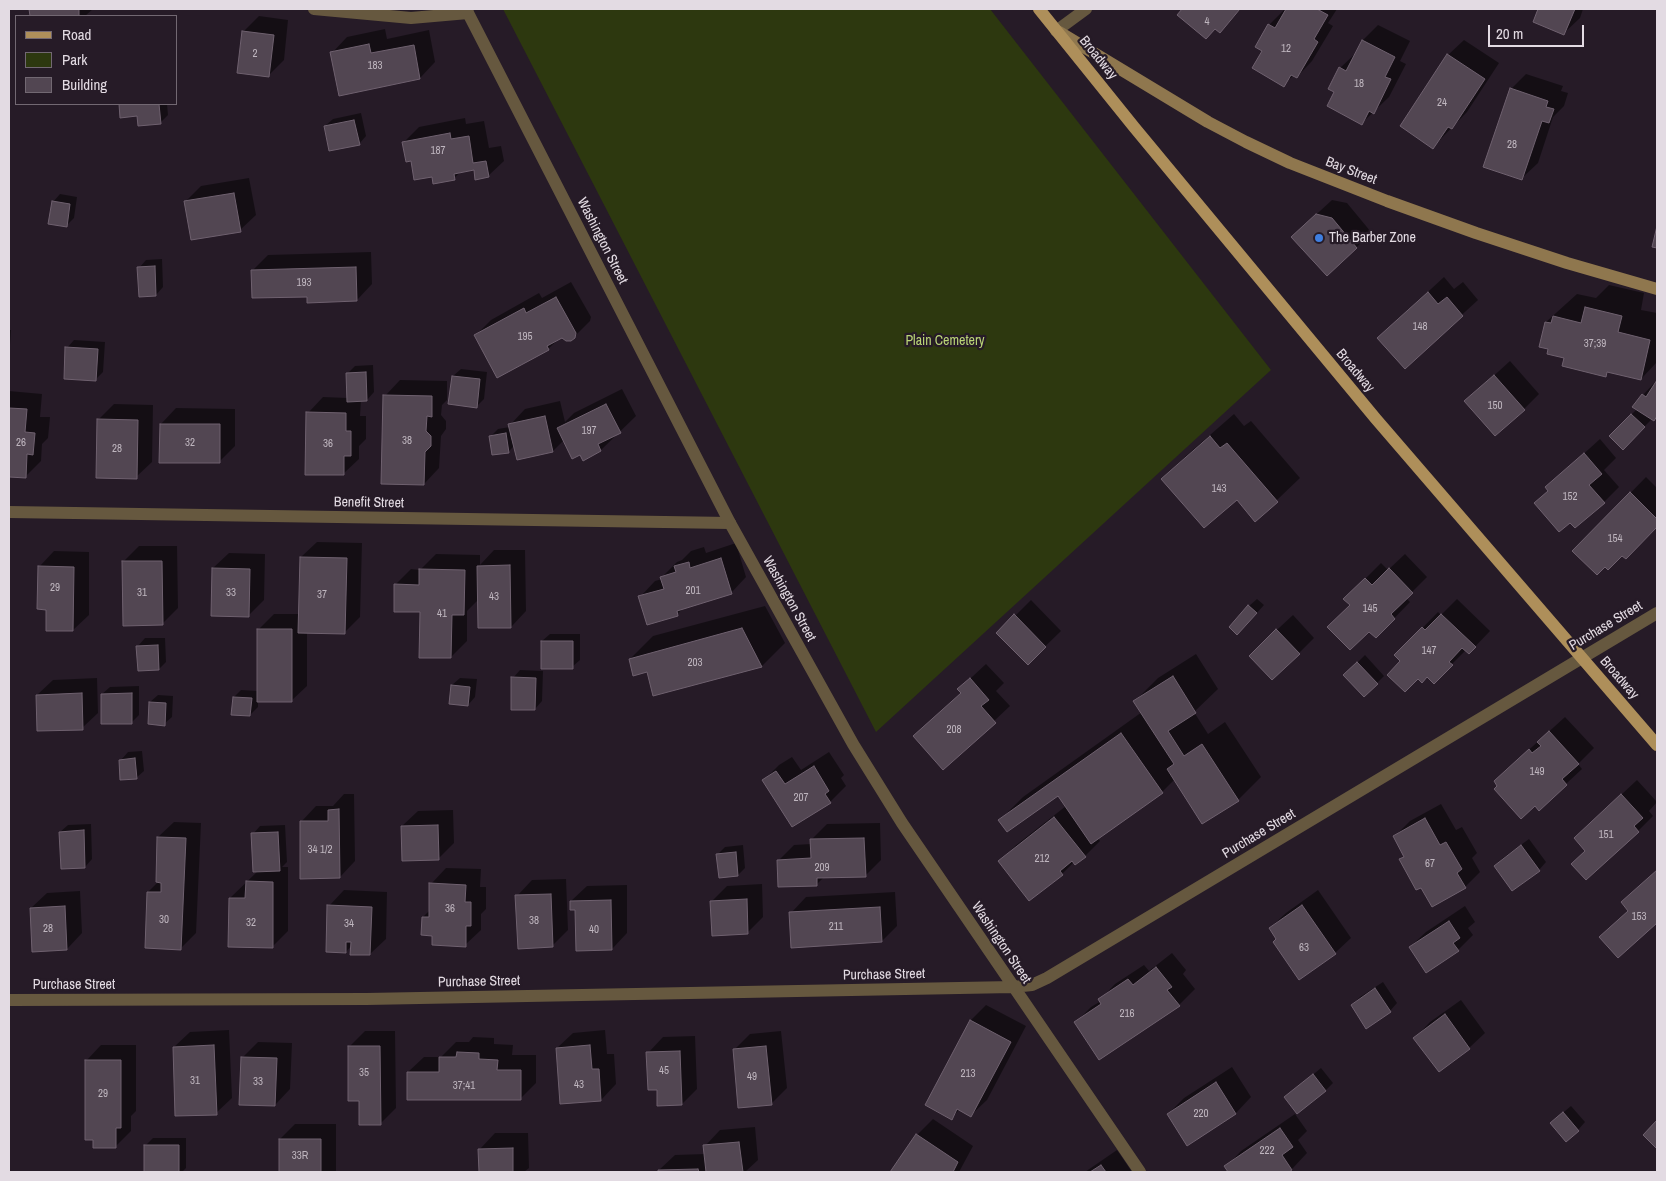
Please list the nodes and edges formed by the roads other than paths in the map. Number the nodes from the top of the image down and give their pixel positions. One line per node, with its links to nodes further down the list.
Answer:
1 (314, 9): 4 (street)
2 (1039, 9): 5 (main road, Broadway)
3 (1086, 9): 5 (street)
4 (467, 11): 8 (street, Washington Street)
5 (1056, 31): 6 (main road, Bay Street); 10 (main road, Broadway)
6 (1657, 289)
7 (9, 512): 8 (street, Benefit Street)
8 (730, 523): 12 (street, Washington Street)
9 (1657, 613): 10 (street, Purchase Street)
10 (1581, 658): 11 (main road, Broadway); 12 (street, Purchase Street)
11 (1657, 745)
12 (1013, 987): 13 (street, Purchase Street); 14 (street, Washington Street)
13 (9, 1000)
14 (1140, 1172)

